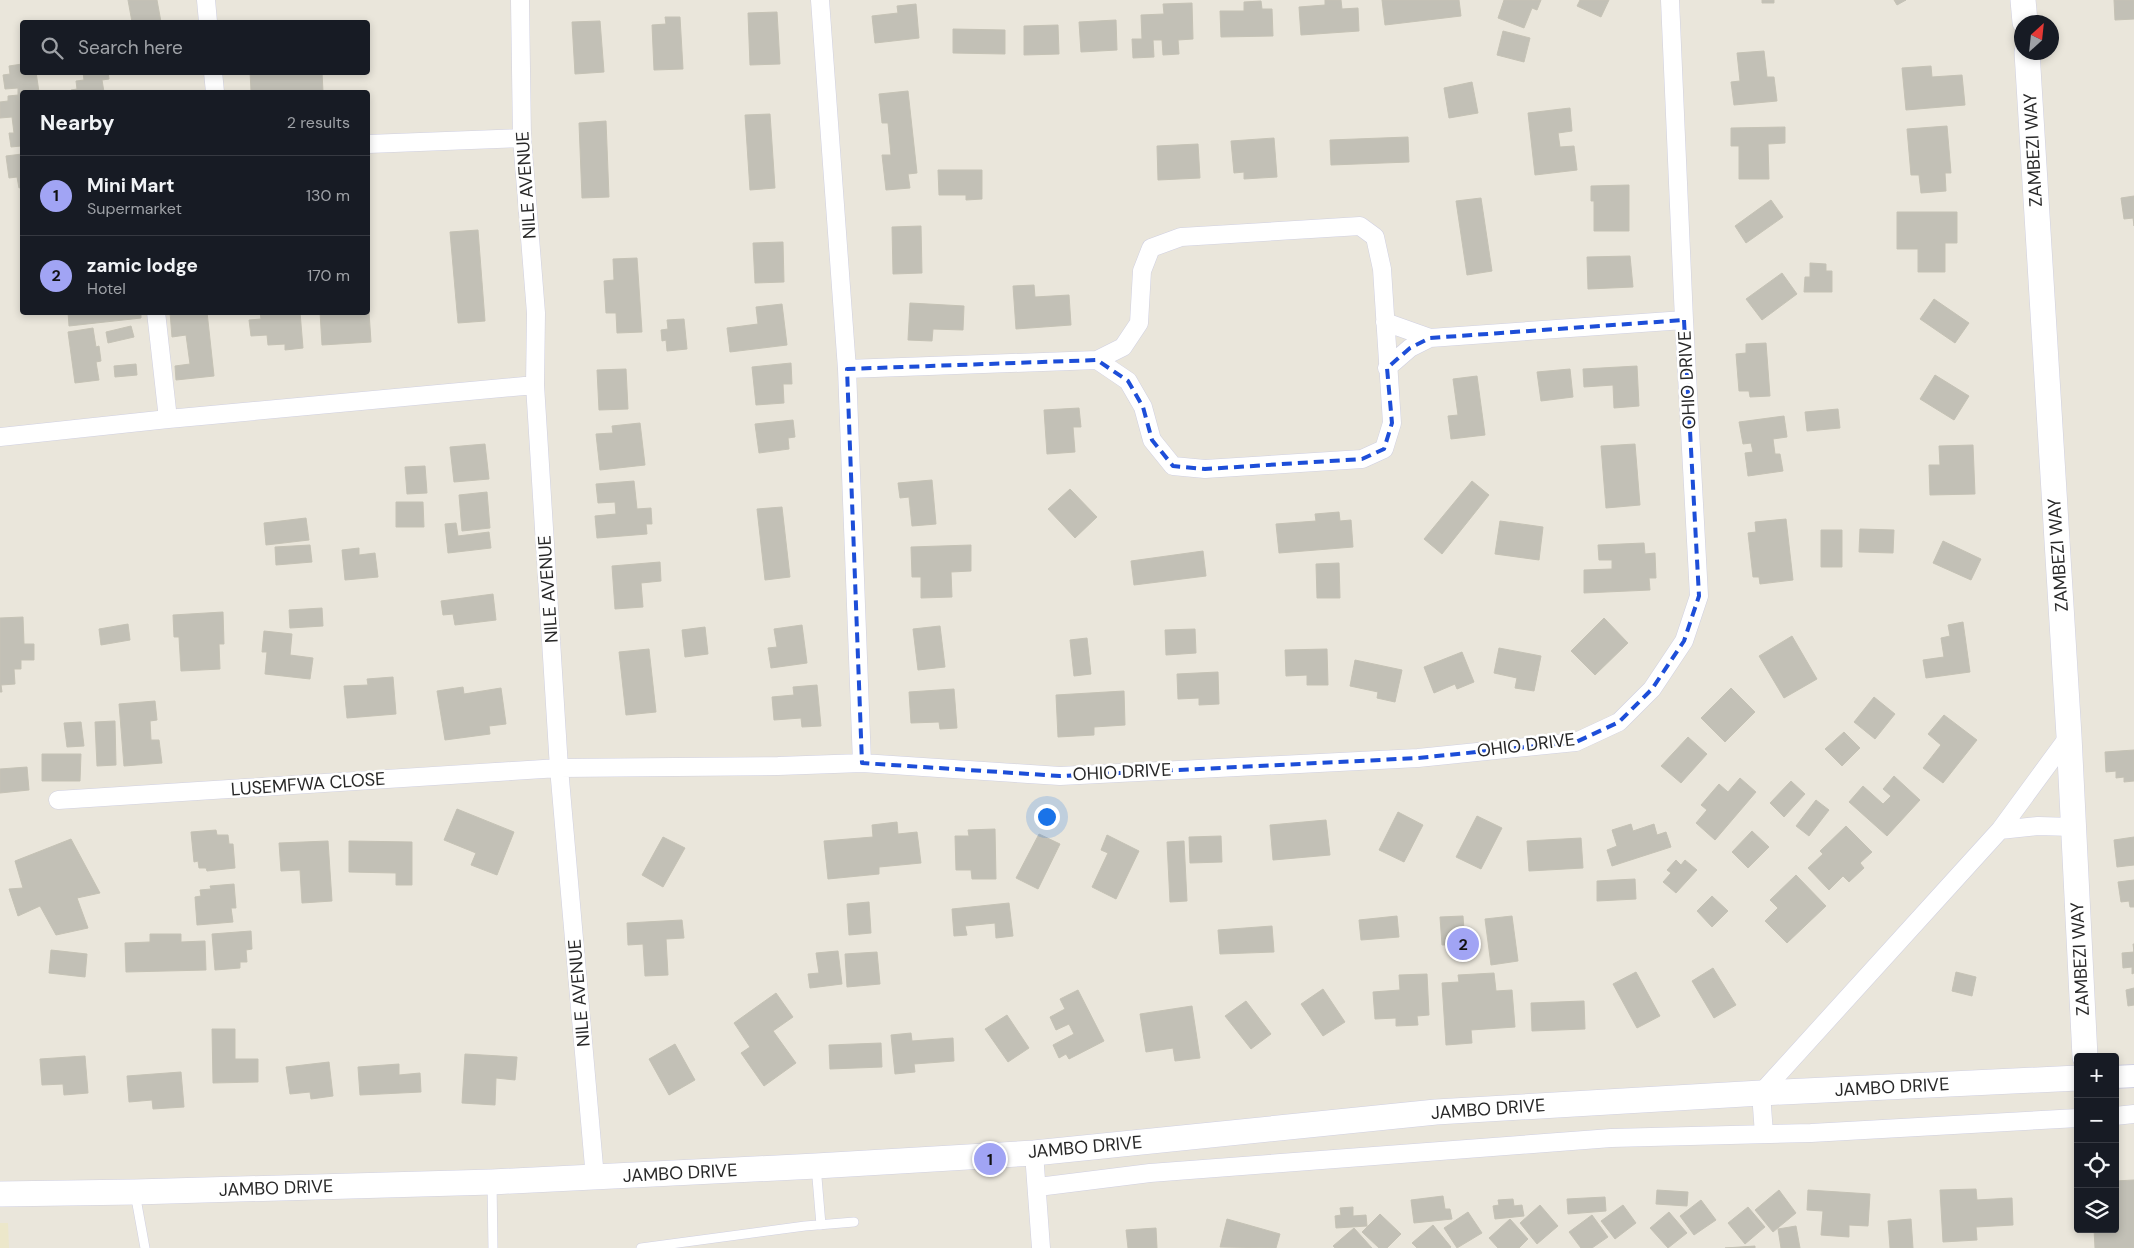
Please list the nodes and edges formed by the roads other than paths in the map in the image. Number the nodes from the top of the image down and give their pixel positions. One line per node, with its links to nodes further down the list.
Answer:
1 (206, 0): 7 (street)
2 (520, 0): 11 (street, NILE AVENUE)
3 (820, 0): 19 (street)
4 (1670, 0): 14 (street, OHIO DRIVE)
5 (2023, 0): 6 (main road)
6 (2024, 15)
7 (208, 20)
8 (2027, 60): 23 (main road, ZAMBEZI WAY)
9 (213, 75): 10 (street)
10 (215, 90)
11 (522, 138): 12 (street); 20 (street, NILE AVENUE)
12 (370, 144)
13 (156, 315): 21 (street)
14 (1684, 320): 16 (street); 24 (street, OHIO DRIVE)
15 (1384, 322): 16 (street); 17 (street); 18 (street)
16 (1430, 338): 18 (street)
17 (1097, 360): 18 (street); 19 (street)
18 (1387, 368)
19 (847, 369): 24 (street)
20 (535, 385): 21 (street); 25 (street, NILE AVENUE)
21 (168, 419): 22 (street)
22 (0, 437)
23 (2069, 736): 27 (main road, ZAMBEZI WAY); 28 (street)
24 (862, 763): 25 (street, OHIO DRIVE)
25 (559, 768): 26 (street, LUSEMFWA CLOSE); 40 (street, NILE AVENUE)
26 (58, 800)
27 (2073, 827): 28 (street); 29 (main road, ZAMBEZI WAY)
28 (2000, 830): 33 (street)
29 (2085, 1053)
30 (2134, 1076): 31 (street)
31 (2119, 1077)
32 (2074, 1078): 33 (main road, JAMBO DRIVE)
33 (1761, 1093): 37 (street); 38 (main road, JAMBO DRIVE)
34 (2134, 1114): 35 (street)
35 (2119, 1116)
36 (2074, 1118): 37 (street, JAMBO DRIVE)
37 (1764, 1134): 42 (street, JAMBO DRIVE)
38 (1034, 1153): 39 (main road, JAMBO DRIVE); 42 (street)
39 (816, 1166): 40 (main road, JAMBO DRIVE); 46 (lane)
40 (595, 1178): 41 (main road, JAMBO DRIVE)
41 (492, 1182): 43 (main road, JAMBO DRIVE); 48 (lane)
42 (1038, 1186): 50 (street)
43 (135, 1192): 44 (main road, JAMBO DRIVE); 47 (lane)
44 (0, 1194)
45 (854, 1222): 46 (lane)
46 (821, 1225): 49 (lane)
47 (145, 1248)
48 (493, 1248)
49 (641, 1248)
50 (1041, 1248)

